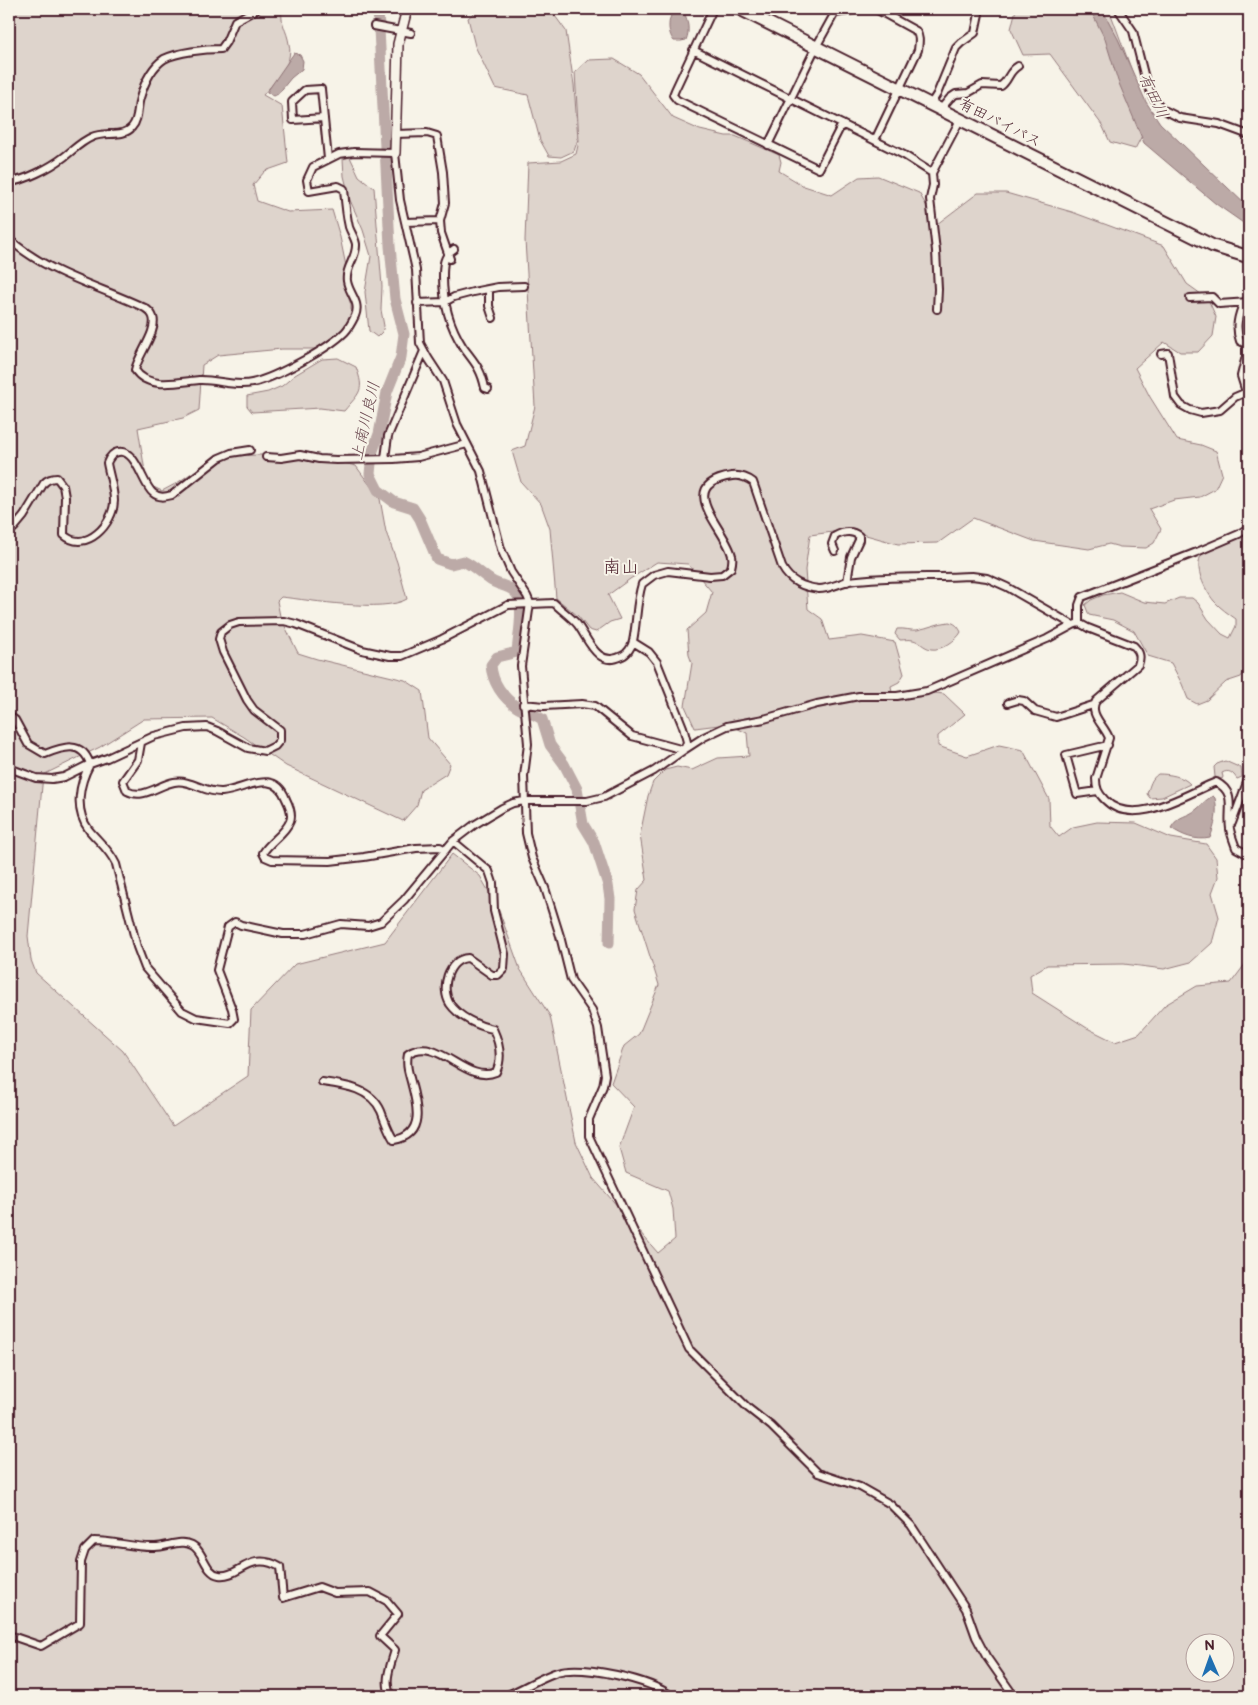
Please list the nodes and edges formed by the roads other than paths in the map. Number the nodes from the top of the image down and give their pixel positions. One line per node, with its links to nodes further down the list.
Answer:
1 (257, 9): 29 (street)
2 (407, 9): 11 (street)
3 (713, 9): 14 (street)
4 (740, 9): 13 (highway, 有田バイパス)
5 (861, 9): 9 (street)
6 (876, 9): 16 (street)
7 (980, 9): 18 (street)
8 (1118, 9): 23 (street)
9 (836, 11): 13 (street)
10 (374, 26): 11 (street)
11 (400, 31): 12 (street); 22 (street)
12 (411, 33)
13 (816, 48): 16 (highway, 有田バイパス); 17 (street)
14 (693, 50): 17 (street); 25 (street)
15 (1018, 66): 18 (street)
16 (899, 89): 18 (highway, 有田バイパス); 24 (street)
17 (791, 98): 21 (street); 25 (street)
18 (935, 108): 20 (highway, 有田バイパス)
19 (324, 118): 19 (street); 27 (street)
20 (960, 120): 28 (street); 35 (highway, 有田バイパス)
21 (842, 124): 24 (street); 25 (street)
22 (395, 134): 26 (street); 30 (street)
23 (1249, 135)
24 (875, 140): 28 (street)
25 (768, 145)
26 (393, 153): 27 (street); 31 (street)
27 (328, 159): 32 (street)
28 (932, 173): 42 (street)
29 (9, 182)
30 (440, 221): 31 (street); 34 (street)
31 (405, 222): 41 (street)
32 (9, 240)
33 (454, 249): 34 (street)
34 (449, 257): 39 (street)
35 (1249, 257)
36 (524, 286): 37 (street)
37 (489, 290): 39 (street); 43 (street)
38 (1190, 298): 40 (street)
39 (445, 302): 41 (street); 46 (street)
40 (1246, 302): 47 (street)
41 (417, 303): 44 (street)
42 (937, 309)
43 (493, 318)
44 (424, 351): 48 (street); 51 (street)
45 (1161, 354): 47 (street)
46 (488, 389)
47 (1248, 391)
48 (467, 444): 51 (street); 56 (street)
49 (250, 450): 53 (street)
50 (266, 457): 51 (street)
51 (384, 458)
52 (1249, 527): 57 (street)
53 (9, 530)
54 (835, 551): 55 (street)
55 (848, 582): 57 (street); 58 (street)
56 (527, 603): 58 (street); 60 (street); 63 (street)
57 (1076, 624): 61 (street); 65 (street)
58 (634, 642): 65 (street)
59 (1008, 703): 61 (street)
60 (523, 704): 65 (street); 70 (street)
61 (1094, 704): 64 (street)
62 (9, 716): 66 (street)
63 (141, 742): 66 (street); 73 (street)
64 (1108, 745): 69 (street); 69 (street)
65 (684, 750): 70 (street)
66 (90, 764): 67 (street); 73 (street)
67 (9, 768)
68 (1249, 777): 71 (street)
69 (1098, 790): 71 (street)
70 (524, 801): 72 (street); 80 (street)
71 (1230, 828): 74 (street)
72 (453, 841): 73 (street); 75 (street)
73 (446, 850)
74 (1249, 855)
75 (322, 1082)
76 (9, 1636): 77 (street)
77 (391, 1696)
78 (505, 1696): 79 (street)
79 (671, 1696)
80 (1014, 1696)

